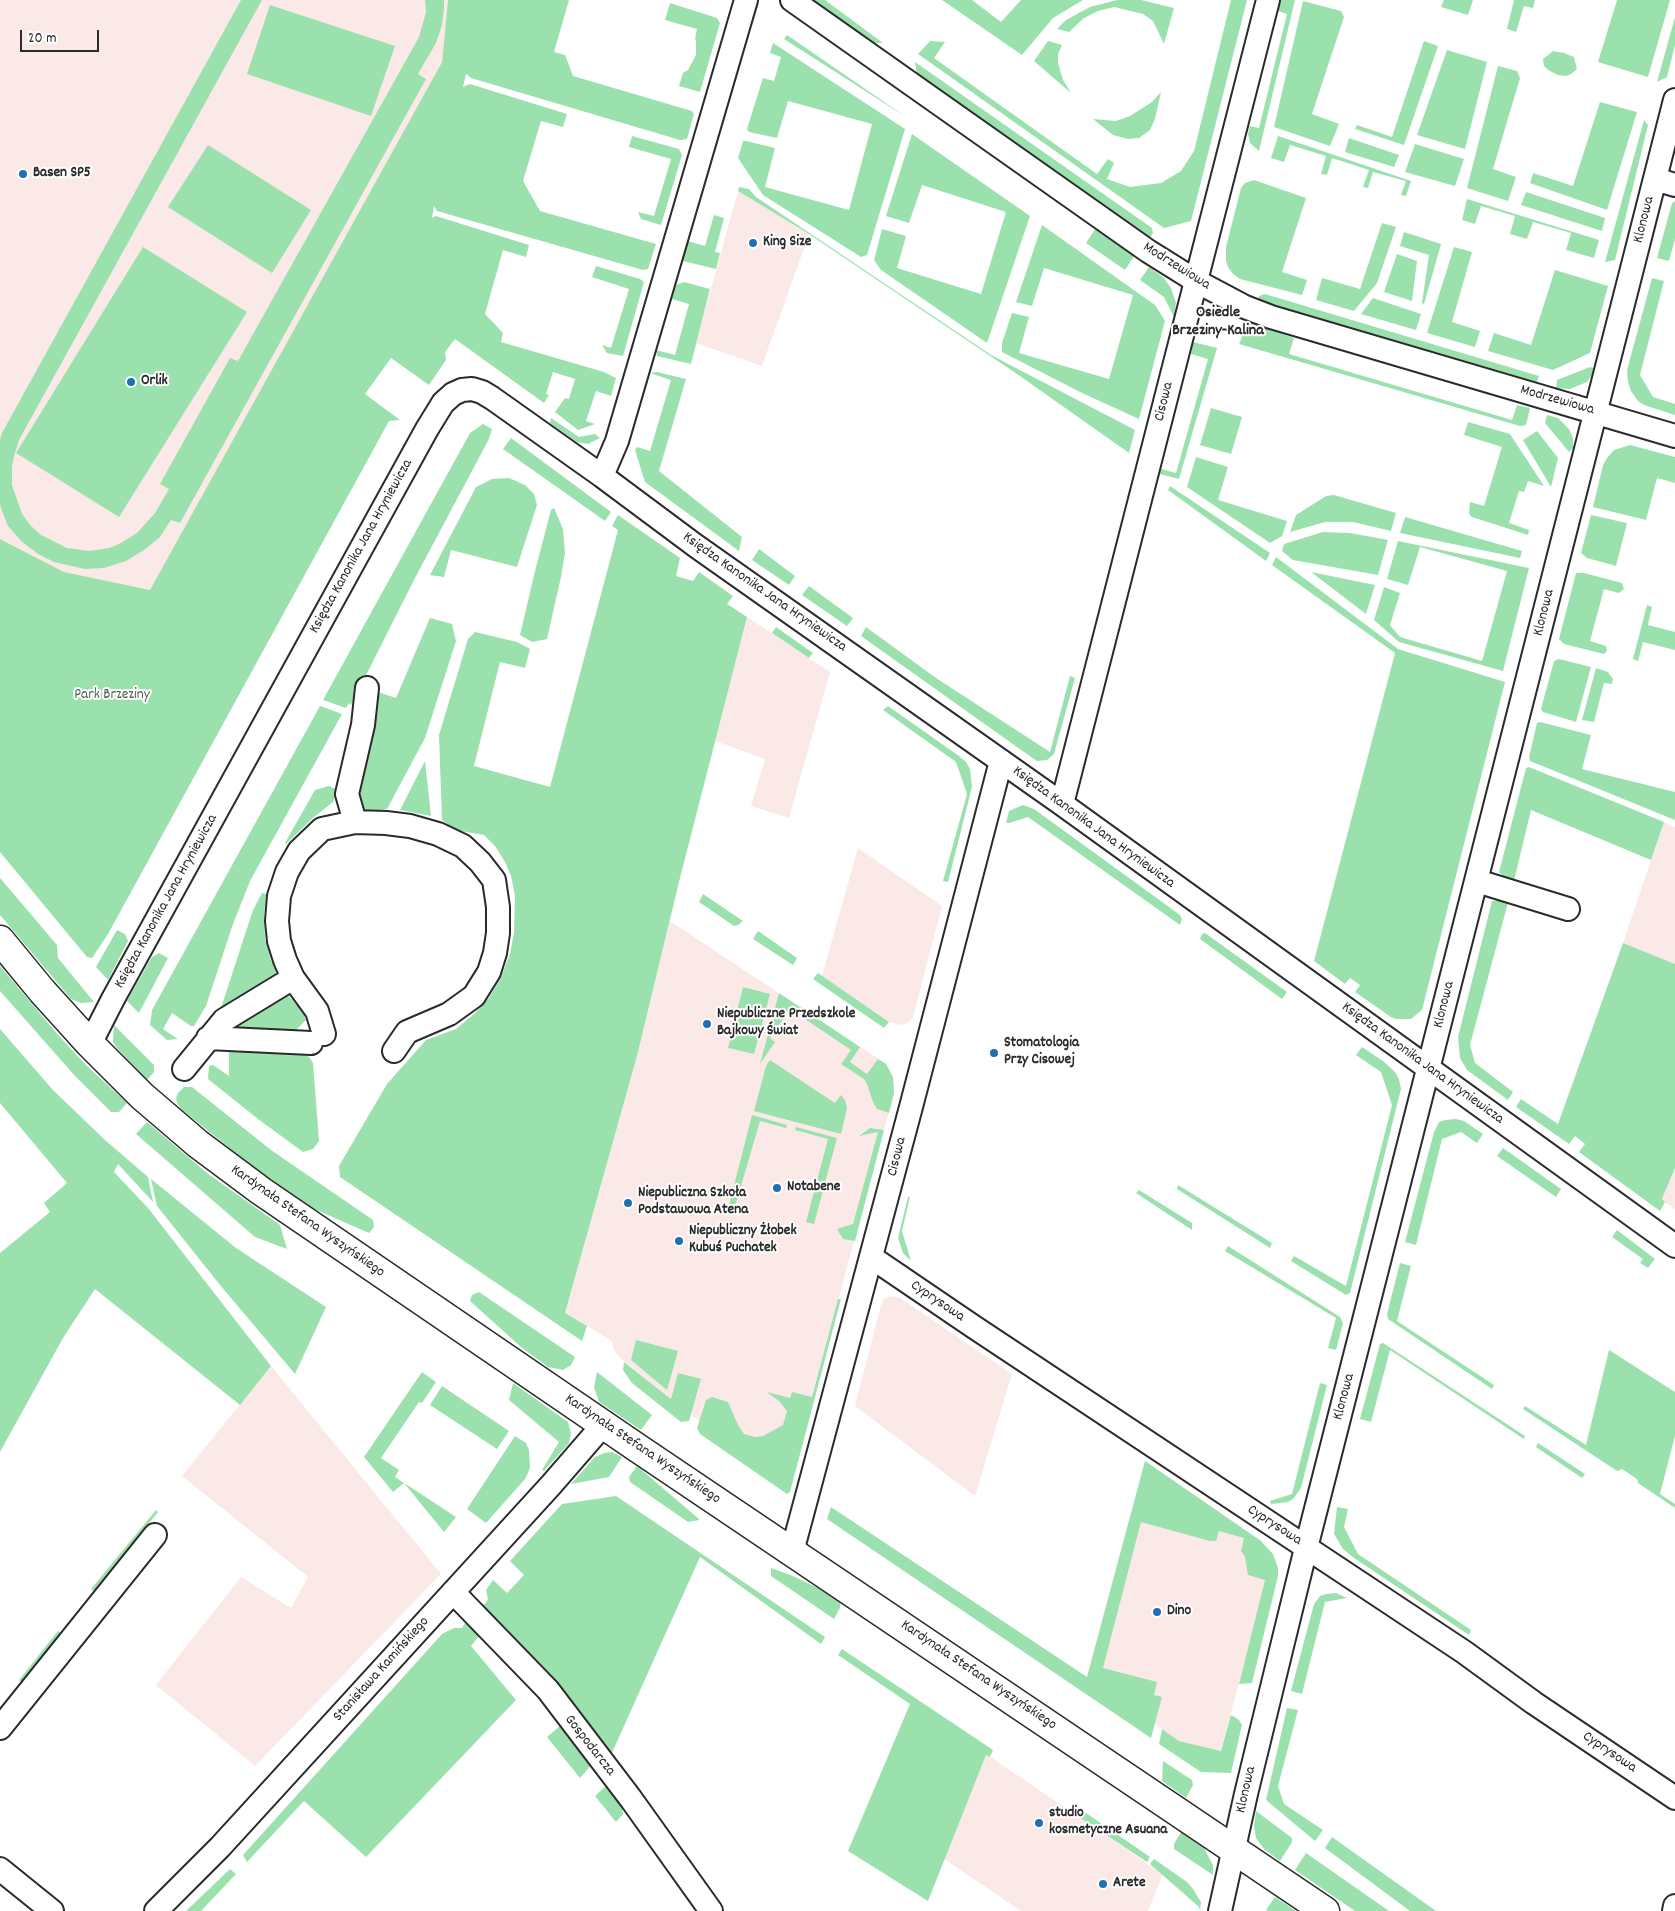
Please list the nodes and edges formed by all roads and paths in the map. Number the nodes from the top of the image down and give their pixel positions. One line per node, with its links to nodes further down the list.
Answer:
1 (746, 0): 9 (street)
2 (792, 0): 6 (street, Modrzewiowa)
3 (1268, 0): 6 (street, Cisowa)
4 (1675, 100): 5 (street, Klonowa)
5 (1665, 182): 7 (street, Klonowa)
6 (1196, 281): 7 (street, Modrzewiowa); 12 (street, Cisowa)
7 (1595, 412): 8 (street, Modrzewiowa); 14 (street, Klonowa)
8 (1675, 436)
9 (602, 476): 11 (street, Księdza Kanonika Jana Hryniewicza); 19 (street, Księdza Kanonika Jana Hryniewicza)
10 (367, 688): 13 (street)
11 (1000, 761): 12 (street, Księdza Kanonika Jana Hryniewicza); 24 (street, Cisowa)
12 (1062, 804): 22 (street, Księdza Kanonika Jana Hryniewicza)
13 (356, 822): 17 (street); 20 (street)
14 (1477, 881): 15 (street); 22 (street, Klonowa)
15 (1568, 909)
16 (0, 940): 19 (street, Kardynała Stefana Wyszyńskiego)
17 (293, 978): 18 (street); 18 (street)
18 (208, 1038): 21 (street)
19 (90, 1044): 25 (street, Kardynała Stefana Wyszyńskiego)
20 (394, 1051)
21 (184, 1069)
22 (1429, 1069): 23 (street, Księdza Kanonika Jana Hryniewicza); 27 (street, Klonowa)
23 (1675, 1246)
24 (871, 1257): 27 (street, Cyprysowa); 28 (street, Cisowa)
25 (603, 1425): 28 (street, Kardynała Stefana Wyszyńskiego); 29 (street, Stanisława Kamińskiego)
26 (156, 1535): 30 (street)
27 (1306, 1548): 31 (street, Cyprysowa); 32 (street, Klonowa)
28 (792, 1552): 32 (street, Kardynała Stefana Wyszyńskiego)
29 (452, 1592): 35 (street, Gospodarcza); 37 (street, Stanisława Kamińskiego)
30 (0, 1728)
31 (1675, 1798)
32 (1233, 1849): 38 (street, Klonowa); 39 (street, Kardynała Stefana Wyszyńskiego)
33 (0, 1869): 36 (street)
34 (1675, 1906): 40 (street)
35 (709, 1910)
36 (52, 1911)
37 (156, 1911)
38 (1220, 1911)
39 (1325, 1911)
40 (1674, 1911)

